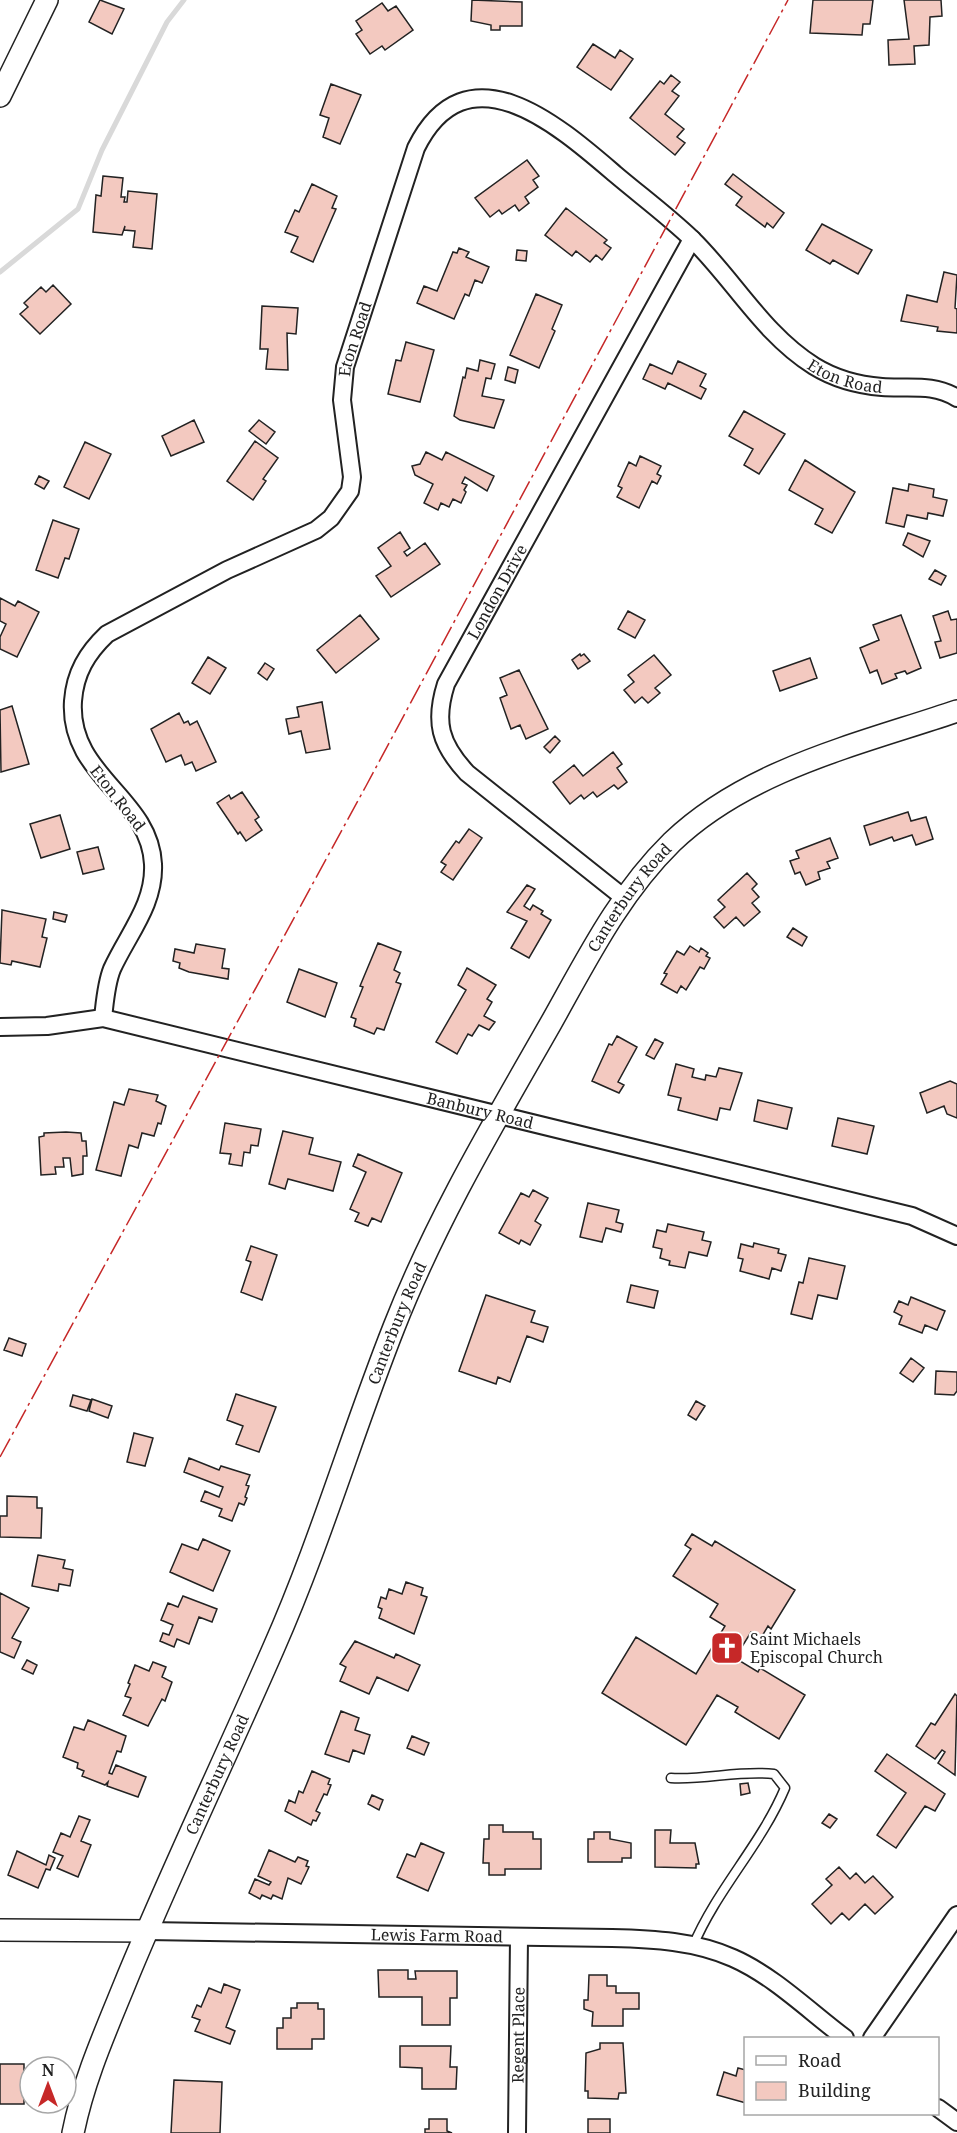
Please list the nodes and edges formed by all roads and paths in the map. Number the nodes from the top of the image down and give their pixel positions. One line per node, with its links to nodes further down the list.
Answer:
1 (47, 0): 2 (street)
2 (0, 96)
3 (692, 239): 4 (street, Eton Road); 6 (street, London Drive); 7 (street, Eton Road)
4 (957, 398)
5 (957, 711): 6 (street, Canterbury Road)
6 (623, 897): 9 (street, Canterbury Road)
7 (104, 1018): 8 (street, Banbury Road); 9 (street, Banbury Road)
8 (0, 1027)
9 (500, 1113): 10 (street, Banbury Road); 14 (street, Canterbury Road)
10 (957, 1236)
11 (671, 1778): 16 (lane)
12 (957, 1916): 18 (street)
13 (0, 1930): 14 (street, Lewis Farm Road)
14 (147, 1931): 15 (street, Lewis Farm Road); 21 (street, Canterbury Road)
15 (519, 1937): 16 (street, Lewis Farm Road); 22 (street, Regent Place)
16 (693, 1946): 17 (street, Lewis Farm Road)
17 (844, 2037)
18 (873, 2037)
19 (939, 2109): 20 (street)
20 (957, 2122)
21 (73, 2133)
22 (517, 2133)

